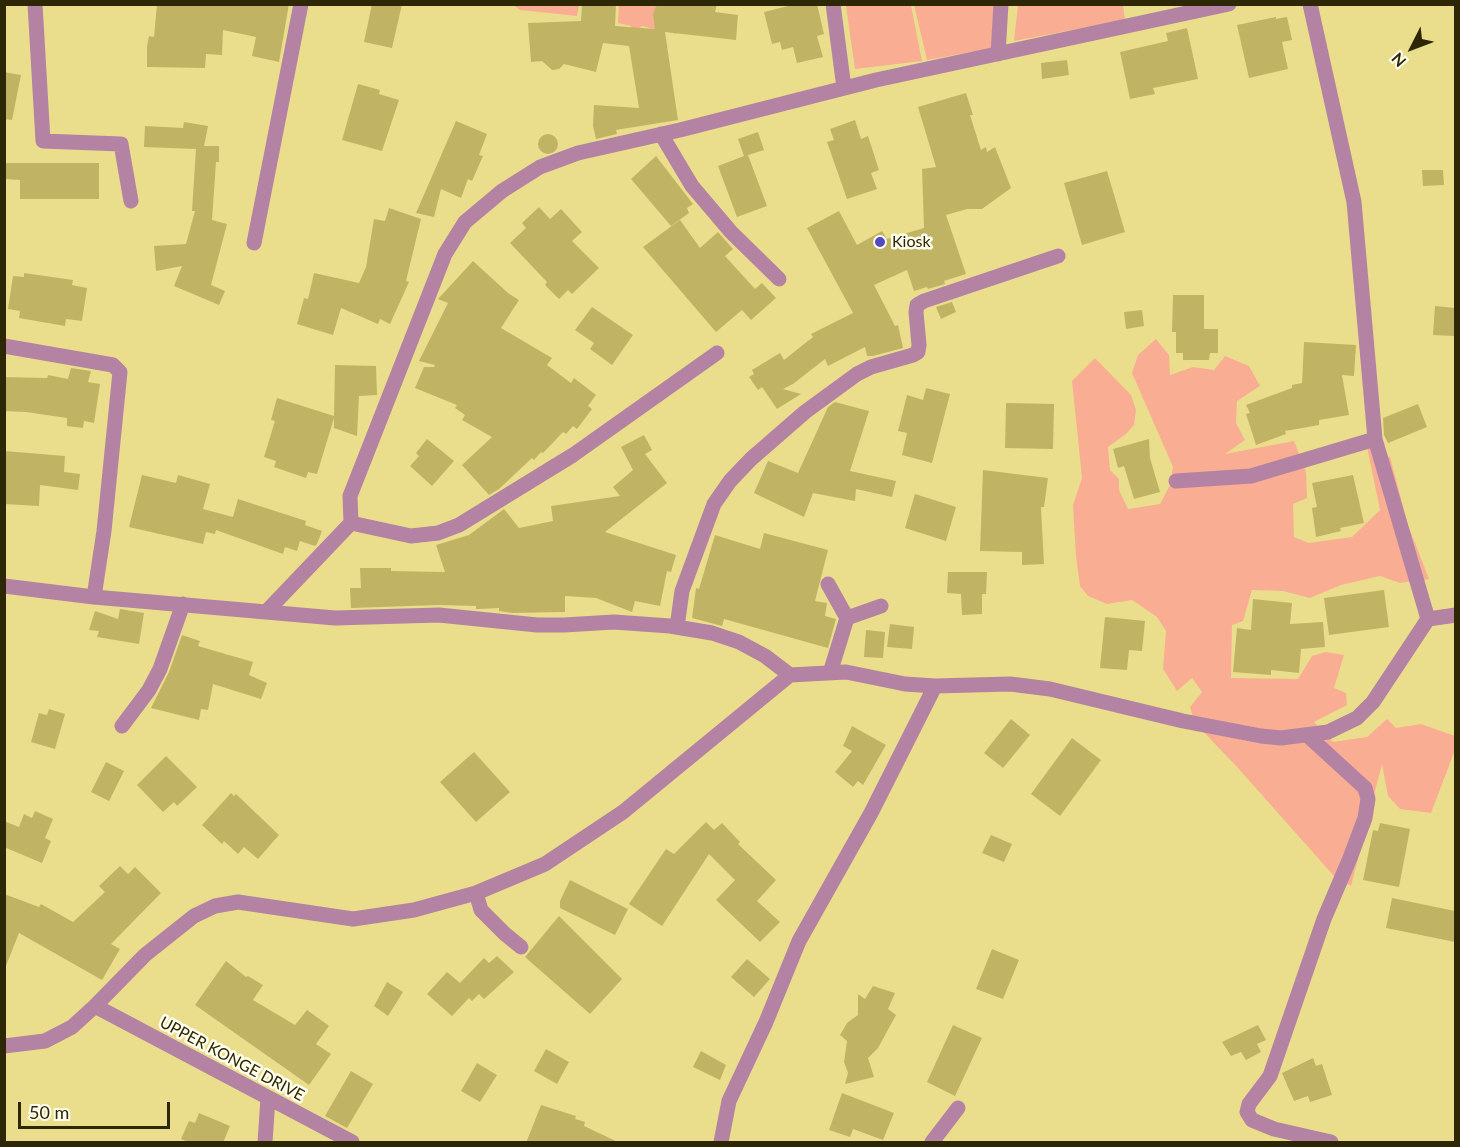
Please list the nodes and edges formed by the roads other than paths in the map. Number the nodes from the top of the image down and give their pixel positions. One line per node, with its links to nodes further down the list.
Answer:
1 (35, 4): 10 (street)
2 (301, 4): 11 (street)
3 (833, 4): 8 (street)
4 (1002, 4): 7 (street)
5 (1228, 4): 7 (street)
6 (1310, 4): 16 (street)
7 (998, 54): 8 (street)
8 (844, 88): 9 (street)
9 (661, 134): 13 (street); 18 (street)
10 (131, 201)
11 (254, 243)
12 (1058, 256): 28 (street)
13 (779, 279)
14 (4, 346): 21 (street)
15 (717, 353): 18 (street)
16 (1375, 439): 17 (street); 27 (street)
17 (1176, 481)
18 (351, 523): 24 (street)
19 (828, 584): 26 (street)
20 (4, 586): 21 (street)
21 (94, 597): 22 (street)
22 (183, 604): 24 (street); 32 (street)
23 (881, 606): 26 (street)
24 (267, 611): 28 (street)
25 (1455, 615): 27 (street)
26 (847, 618): 29 (street)
27 (1428, 620): 33 (street)
28 (677, 627): 30 (street)
29 (830, 673): 30 (street); 31 (street)
30 (790, 675): 34 (street)
31 (935, 686): 33 (street); 42 (street)
32 (122, 726)
33 (1307, 735): 44 (street)
34 (476, 893): 35 (street); 36 (street)
35 (521, 946)
36 (95, 1006): 37 (street); 38 (street, UPPER KONGE DRIVE)
37 (4, 1046)
38 (268, 1098): 40 (street); 41 (street, UPPER KONGE DRIVE)
39 (958, 1108): 43 (street)
40 (265, 1143)
41 (352, 1143)
42 (721, 1143)
43 (932, 1143)
44 (1331, 1143)

